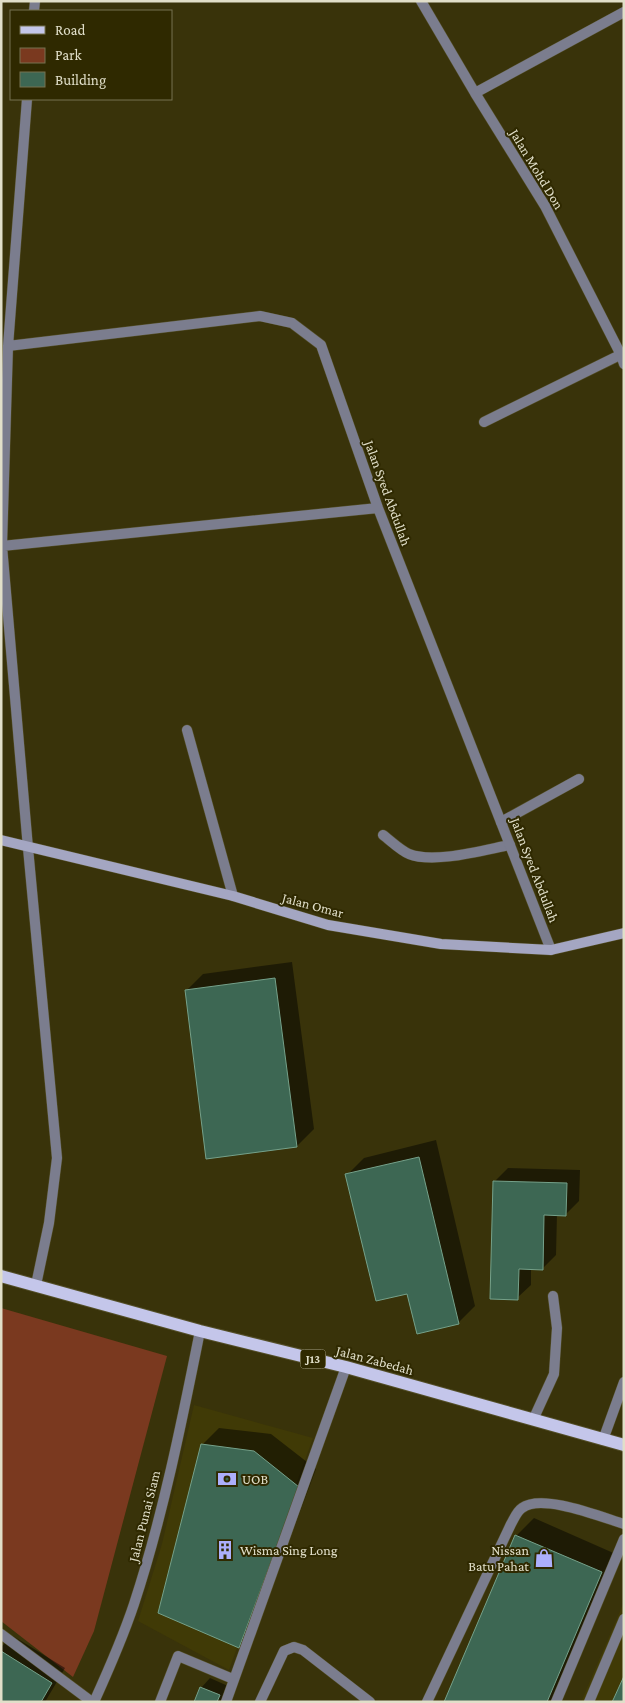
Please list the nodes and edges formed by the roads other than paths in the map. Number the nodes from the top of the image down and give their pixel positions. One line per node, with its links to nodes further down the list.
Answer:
1 (422, 1): 3 (street, Jalan Mohd Don)
2 (624, 12): 3 (street)
3 (475, 93): 6 (street, Jalan Mohd Don)
4 (27, 100): 5 (street)
5 (8, 346): 8 (street, Jalan Syed Abdullah); 9 (street)
6 (623, 358): 7 (street)
7 (484, 422)
8 (378, 508): 9 (street); 12 (street, Jalan Syed Abdullah)
9 (2, 546): 16 (street)
10 (186, 730): 17 (street)
11 (579, 779): 12 (street)
12 (501, 822): 15 (street, Jalan Syed Abdullah)
13 (383, 835): 15 (street)
14 (1, 840): 16 (street, Jalan Omar)
15 (510, 845): 19 (street, Jalan Syed Abdullah)
16 (28, 848): 17 (street, Jalan Omar); 21 (street)
17 (233, 896): 19 (street, Jalan Omar)
18 (624, 933): 19 (street, Jalan Omar)
19 (551, 950)
20 (1, 1276): 21 (main road, Jalan Zabedah / J13)
21 (36, 1285): 23 (main road, Jalan Zabedah / J13)
22 (553, 1296): 26 (street)
23 (200, 1331): 24 (main road, Jalan Zabedah / J13); 35 (street, Jalan Punai Siam)
24 (346, 1367): 26 (main road, Jalan Zabedah / J13); 33 (street)
25 (624, 1382): 27 (street)
26 (533, 1420): 27 (main road, Jalan Zabedah / J13)
27 (603, 1440): 28 (main road, Jalan Zabedah / J13)
28 (624, 1445)
29 (624, 1524): 39 (street)
30 (624, 1539): 40 (street)
31 (624, 1619): 41 (street)
32 (1, 1634): 35 (street)
33 (234, 1679): 36 (street); 37 (street)
34 (263, 1700): 38 (street)
35 (93, 1702)
36 (160, 1702)
37 (226, 1702)
38 (370, 1702)
39 (427, 1702)
40 (556, 1702)
41 (589, 1702)

